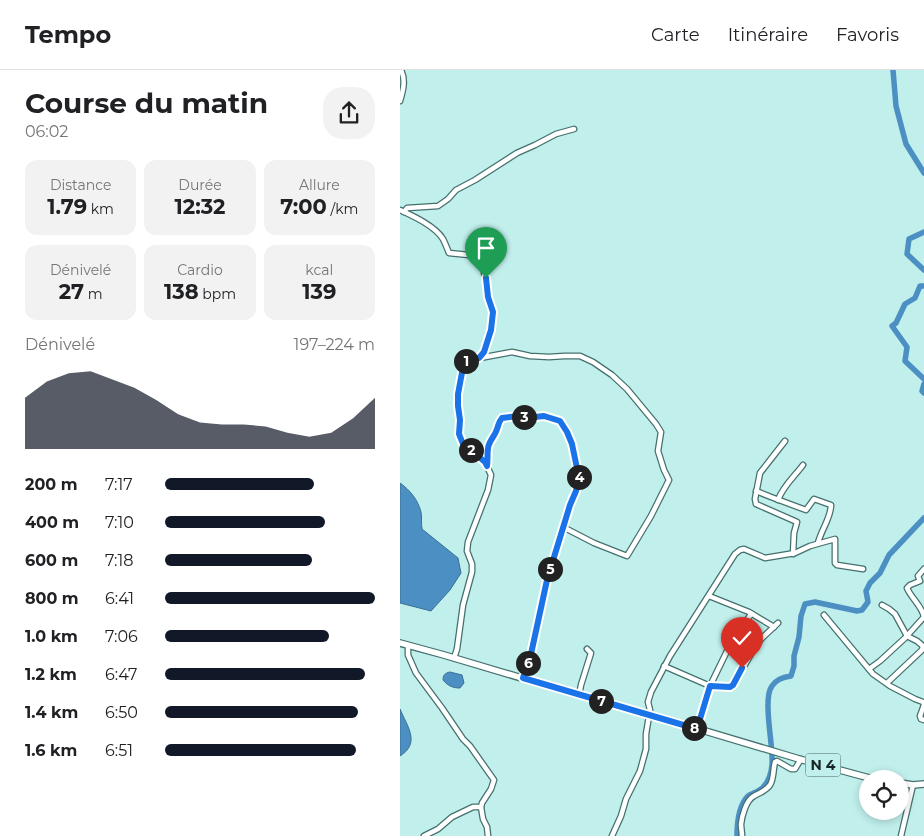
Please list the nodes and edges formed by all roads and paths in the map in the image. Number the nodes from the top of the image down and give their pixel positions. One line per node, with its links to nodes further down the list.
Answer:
1 (401, 70): 2 (street)
2 (400, 101)
3 (574, 129): 4 (street)
4 (402, 211): 5 (street)
5 (479, 358): 8 (street); 11 (street)
6 (785, 441): 9 (street)
7 (803, 465): 10 (street)
8 (487, 466): 11 (street); 26 (street)
9 (756, 491): 10 (street); 13 (street)
10 (778, 500): 12 (street)
11 (563, 527): 29 (street)
12 (818, 543): 13 (street); 15 (street)
13 (793, 554): 16 (street)
14 (924, 569): 22 (street)
15 (862, 570)
16 (709, 596): 18 (street); 27 (street)
17 (882, 605): 22 (street)
18 (751, 614): 21 (street); 31 (street)
19 (824, 615): 28 (street)
20 (778, 623): 21 (street)
21 (774, 627): 31 (street)
22 (907, 636): 28 (street); 30 (street)
23 (400, 643): 24 (main road, N 4)
24 (408, 646): 26 (main road, N 4); 42 (street)
25 (587, 649): 32 (street)
26 (454, 658): 29 (main road, N 4)
27 (664, 666): 31 (street); 34 (street)
28 (869, 669): 30 (street)
29 (523, 678): 32 (main road, N 4)
30 (887, 684): 33 (street)
31 (710, 686): 36 (street)
32 (579, 695): 34 (main road, N 4)
33 (924, 705): 35 (street)
34 (650, 714): 36 (main road, N 4); 45 (street)
35 (924, 720)
36 (697, 729): 37 (main road, N 4)
37 (801, 759): 38 (main road, N 4); 46 (street)
38 (859, 775)
39 (909, 784): 41 (main road)
40 (924, 784): 41 (main road)
41 (913, 785): 47 (street)
42 (481, 806): 43 (street); 44 (street)
43 (424, 836)
44 (488, 836)
45 (612, 836)
46 (742, 836)
47 (901, 836)

